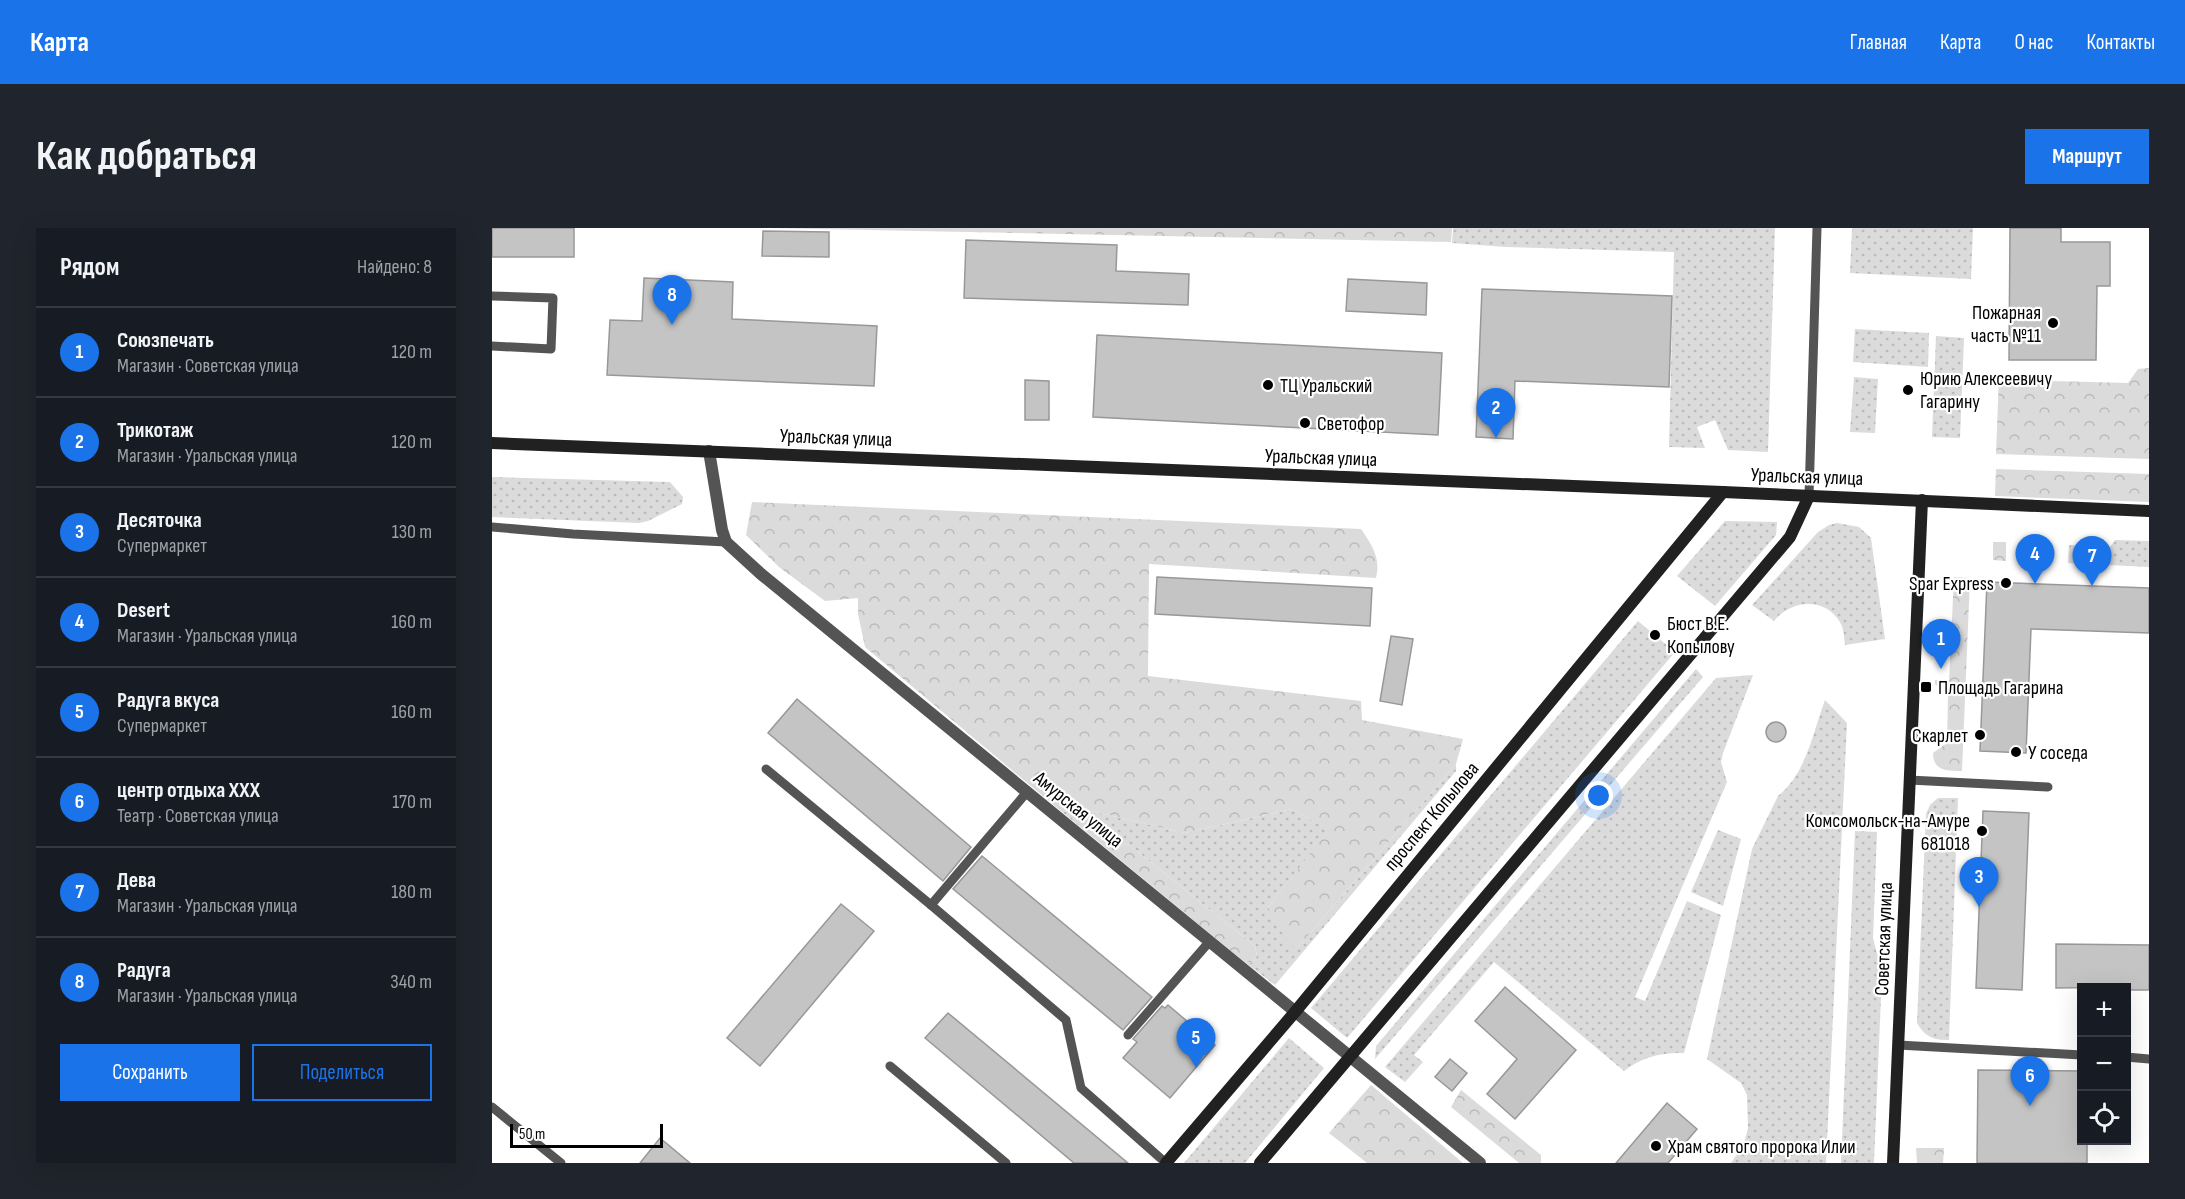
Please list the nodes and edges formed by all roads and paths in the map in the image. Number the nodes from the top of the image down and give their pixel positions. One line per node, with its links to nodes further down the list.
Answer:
1 (1817, 228): 7 (lane)
2 (492, 296): 3 (lane)
3 (492, 346)
4 (492, 443): 5 (street, Уральская улица)
5 (710, 451): 6 (street, Уральская улица); 11 (street)
6 (1723, 492): 7 (street, Уральская улица); 18 (street, проспект Копылова)
7 (1809, 496): 8 (street, Уральская улица); 22 (street)
8 (1922, 500): 9 (street, Уральская улица); 13 (street, Советская улица)
9 (2149, 511)
10 (492, 527): 11 (lane)
11 (726, 542): 15 (street, Амурская улица)
12 (766, 769): 16 (lane)
13 (1910, 780): 14 (lane); 20 (street, Советская улица)
14 (2048, 787)
15 (1027, 792): 16 (lane); 17 (street, Амурская улица)
16 (931, 905): 30 (lane)
17 (1210, 941): 18 (street, Амурская улица); 19 (lane)
18 (1295, 1012): 22 (street, Амурская улица); 30 (street, проспект Копылова)
19 (1128, 1035)
20 (1898, 1045): 21 (lane); 33 (street, Советская улица)
21 (2077, 1055)
22 (1350, 1057): 31 (street); 32 (street, Амурская улица)
23 (2131, 1057): 24 (lane)
24 (2149, 1059)
25 (890, 1066): 27 (lane)
26 (492, 1107): 28 (lane)
27 (993, 1159): 29 (lane)
28 (561, 1163)
29 (1006, 1163)
30 (1166, 1163)
31 (1260, 1163)
32 (1480, 1163)
33 (1893, 1163)

